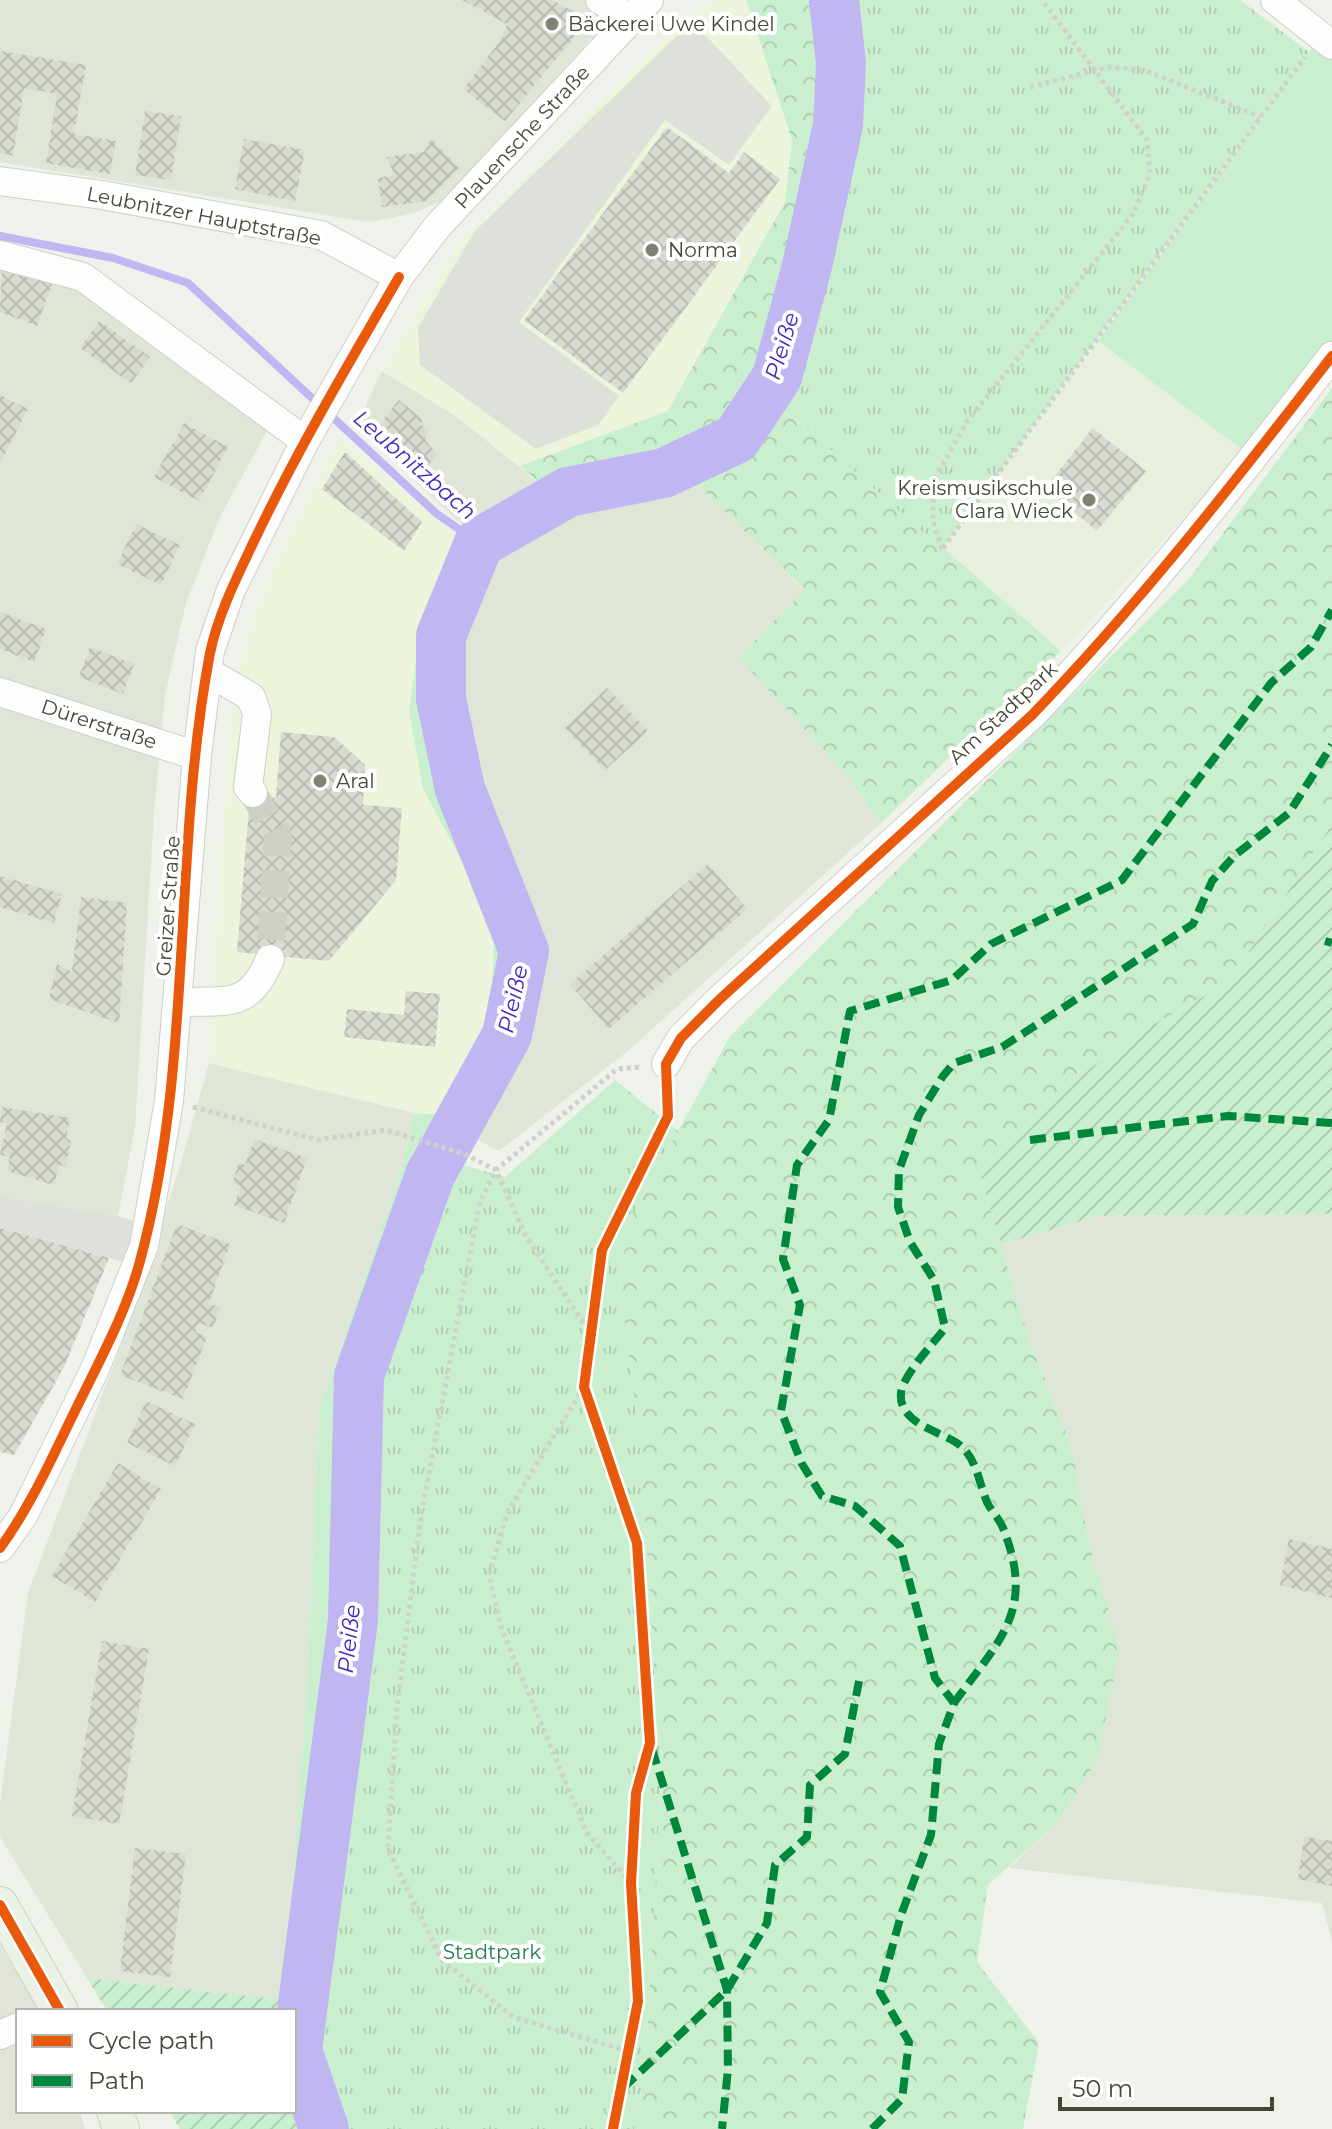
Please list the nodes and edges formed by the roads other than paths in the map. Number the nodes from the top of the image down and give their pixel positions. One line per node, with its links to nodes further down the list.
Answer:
1 (600, 0): 3 (street)
2 (1275, 0): 4 (street)
3 (641, 9): 7 (street, Plauensche Straße)
4 (1326, 40)
5 (0, 181): 7 (street, Leubnitzer Hauptstraße)
6 (0, 255): 9 (street)
7 (399, 277): 9 (street, Greizer Straße)
8 (1332, 356): 16 (street, Am Stadtpark)
9 (309, 434): 10 (street, Greizer Straße)
10 (208, 672): 12 (street, Greizer Straße); 13 (street)
11 (0, 692): 12 (street, Dürerstraße)
12 (197, 756): 15 (street, Greizer Straße)
13 (253, 793)
14 (270, 959): 15 (street)
15 (178, 1002): 17 (street, Greizer Straße)
16 (666, 1064)
17 (0, 1548)
18 (0, 1905): 19 (main road)
19 (57, 2009)

